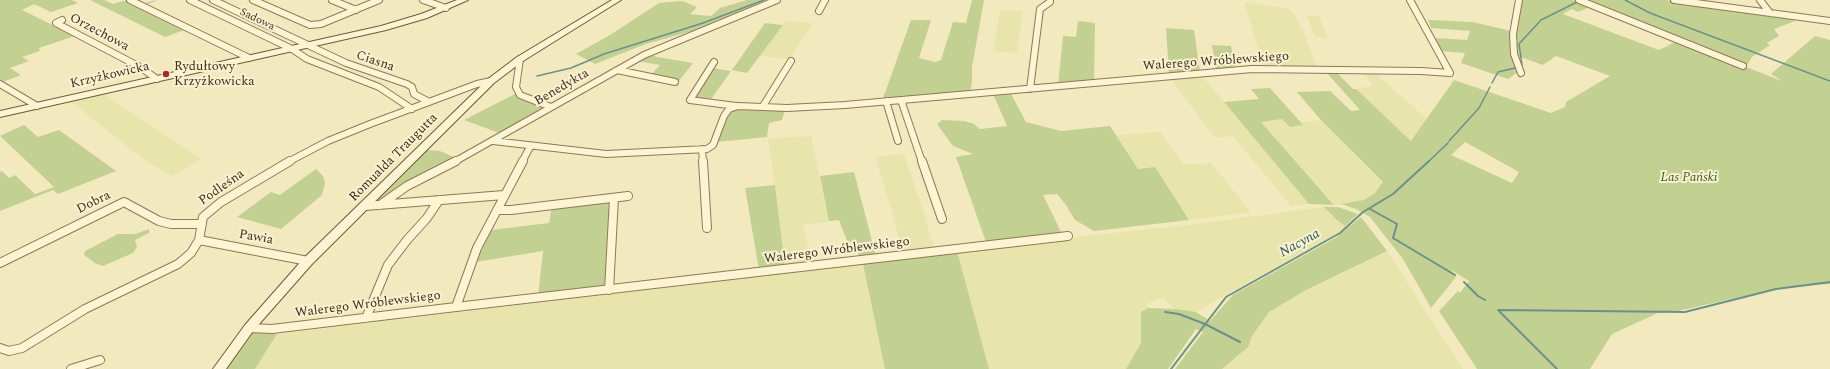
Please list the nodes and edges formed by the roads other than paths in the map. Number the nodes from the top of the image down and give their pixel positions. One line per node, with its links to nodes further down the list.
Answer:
1 (130, 0): 26 (street)
2 (190, 0): 25 (street, Sadowa)
3 (213, 0): 24 (street, Ciasna)
4 (253, 0): 19 (street)
5 (332, 0): 19 (street)
6 (379, 0): 19 (street)
7 (423, 0): 18 (street)
8 (464, 0): 18 (street, Krzyżkowicka)
9 (617, 0): 27 (street, Romualda Traugutta)
10 (777, 0): 31 (street, Benedykta)
11 (825, 0): 20 (street)
12 (1050, 0): 37 (street)
13 (1410, 0): 37 (street, Walerego Wróblewskiego)
14 (1519, 0): 32 (street)
15 (1580, 0): 30 (street)
16 (1674, 0): 21 (street)
17 (1760, 0): 21 (street)
18 (446, 8): 24 (street, Krzyżkowicka)
19 (356, 10)
20 (820, 11)
21 (1770, 13): 23 (street)
22 (62, 20): 33 (street, Orzechowa)
23 (1830, 21)
24 (308, 45): 25 (street, Krzyżkowicka); 40 (street, Ciasna)
25 (292, 49): 26 (street, Krzyżkowicka); 45 (street, Sadowa)
26 (249, 58): 33 (street, Krzyżkowicka)
27 (520, 59): 34 (street, Romualda Traugutta); 44 (street)
28 (791, 61): 43 (street)
29 (714, 62): 42 (street, Walerego Wróblewskiego)
30 (1743, 66)
31 (617, 70): 35 (street); 44 (street, Benedykta)
32 (1521, 73)
33 (157, 79): 41 (street, Krzyżkowicka)
34 (492, 81): 40 (street, Podleśna); 56 (street, Romualda Traugutta)
35 (675, 82)
36 (0, 84): 41 (street)
37 (1030, 90): 38 (street, Walerego Wróblewskiego)
38 (901, 100): 39 (street, Walerego Wróblewskiego); 58 (street)
39 (886, 101): 43 (street, Walerego Wróblewskiego); 48 (street)
40 (429, 102): 45 (street, Podleśna)
41 (37, 106): 46 (street, Krzyżkowicka)
42 (738, 106): 43 (street, Walerego Wróblewskiego); 50 (street)
43 (763, 106)
44 (551, 107): 47 (street, Benedykta)
45 (412, 109): 59 (street, Podleśna)
46 (0, 114)
47 (493, 141): 49 (street); 55 (street, Benedykta)
48 (898, 141)
49 (530, 147): 50 (street); 51 (street, Walerego Wróblewskiego)
50 (702, 149): 60 (street)
51 (504, 195): 54 (street, Romualda Traugutta); 57 (street, Walerego Wróblewskiego)
52 (628, 196): 53 (street)
53 (614, 198): 57 (street); 65 (street)
54 (439, 200): 55 (street, Romualda Traugutta); 67 (street)
55 (380, 205): 56 (street)
56 (365, 206): 63 (street, Romualda Traugutta)
57 (497, 210): 66 (street, Walerego Wróblewskiego)
58 (942, 220)
59 (202, 224): 62 (street, Podleśna); 64 (street, Dobra)
60 (707, 228)
61 (1068, 236): 65 (street, Walerego Wróblewskiego)
62 (199, 240): 63 (street, Pawia); 69 (street, Podleśna)
63 (308, 261): 68 (street, Romualda Traugutta)
64 (0, 263)
65 (609, 290): 66 (street)
66 (456, 307): 67 (street, Walerego Wróblewskiego)
67 (366, 318): 68 (street, Walerego Wróblewskiego)
68 (249, 328): 72 (street, Romualda Traugutta)
69 (0, 348)
70 (100, 360): 71 (street)
71 (71, 369)
72 (219, 369)

